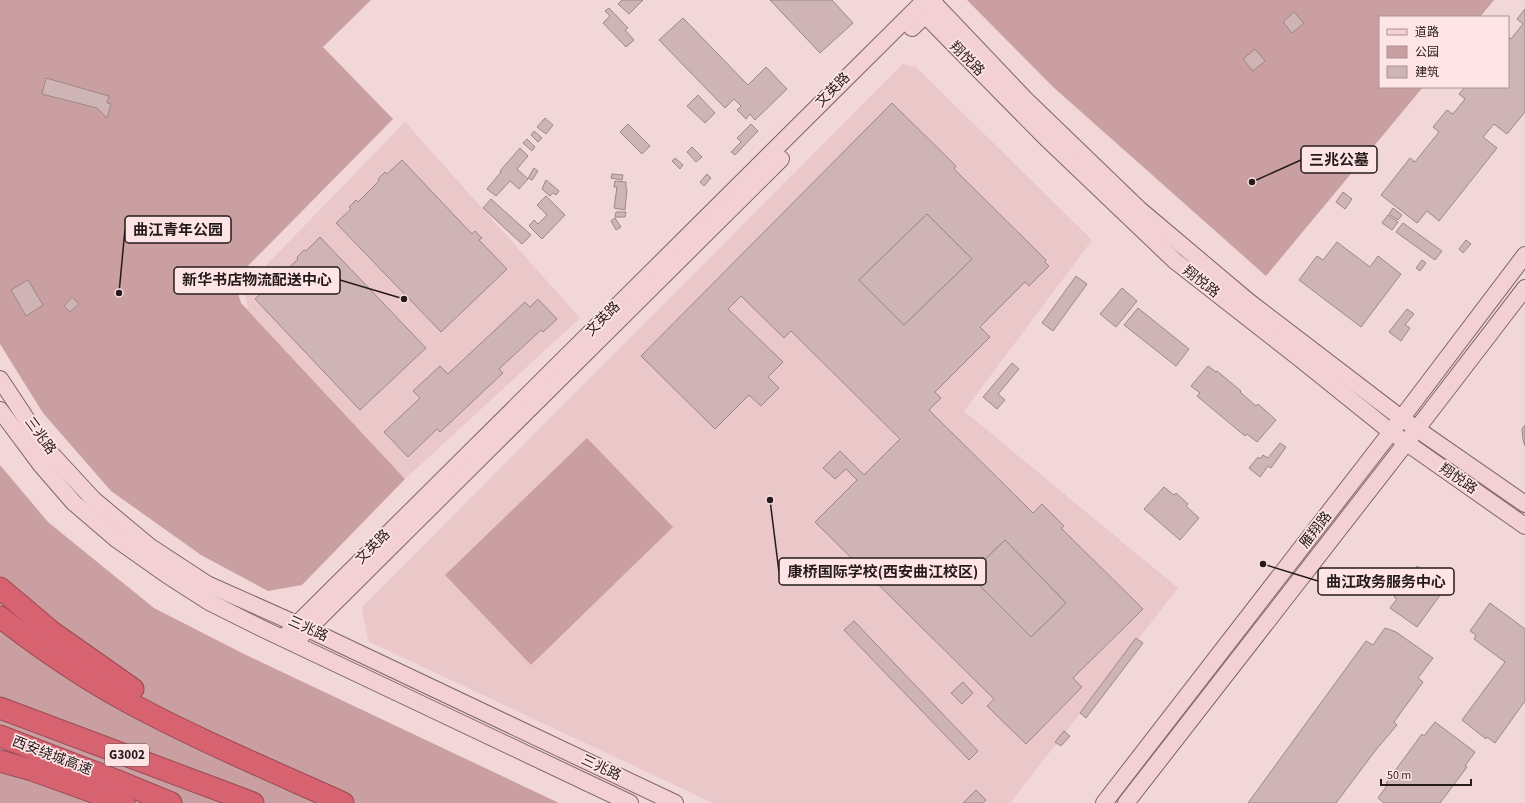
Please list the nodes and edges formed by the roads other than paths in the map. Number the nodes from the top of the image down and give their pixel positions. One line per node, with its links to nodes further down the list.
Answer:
1 (924, 5): 6 (street, 翔悦路); 8 (street, 翔悦路); 14 (street, 文英路)
2 (1525, 255): 6 (street, 雁翔路)
3 (1525, 288): 7 (street, 雁翔路)
4 (0, 379): 14 (street, 三兆路)
5 (0, 410): 15 (street, 三兆路)
6 (1401, 418): 7 (street, 翔悦路); 8 (street, 雁翔路)
7 (1416, 428): 9 (street, 雁翔路); 10 (street, 翔悦路)
8 (1391, 432): 9 (street, 翔悦路); 26 (street, 雁翔路)
9 (1406, 443): 11 (street, 翔悦路); 27 (street, 雁翔路)
10 (1525, 504)
11 (1525, 526)
12 (0, 588): 19 (highway)
13 (0, 617): 19 (highway)
14 (302, 626): 15 (street, 文英路); 25 (street, 三兆路)
15 (288, 640): 24 (street, 三兆路)
16 (0, 708): 22 (highway, 西安绕城高速 / G3002)
17 (0, 736): 21 (highway, 西安绕城高速 / G3002)
18 (0, 761): 20 (highway)
19 (289, 779): 23 (highway)
20 (124, 803)
21 (171, 803)
22 (253, 803)
23 (343, 803)
24 (630, 803)
25 (675, 803)
26 (1104, 803)
27 (1126, 803)

